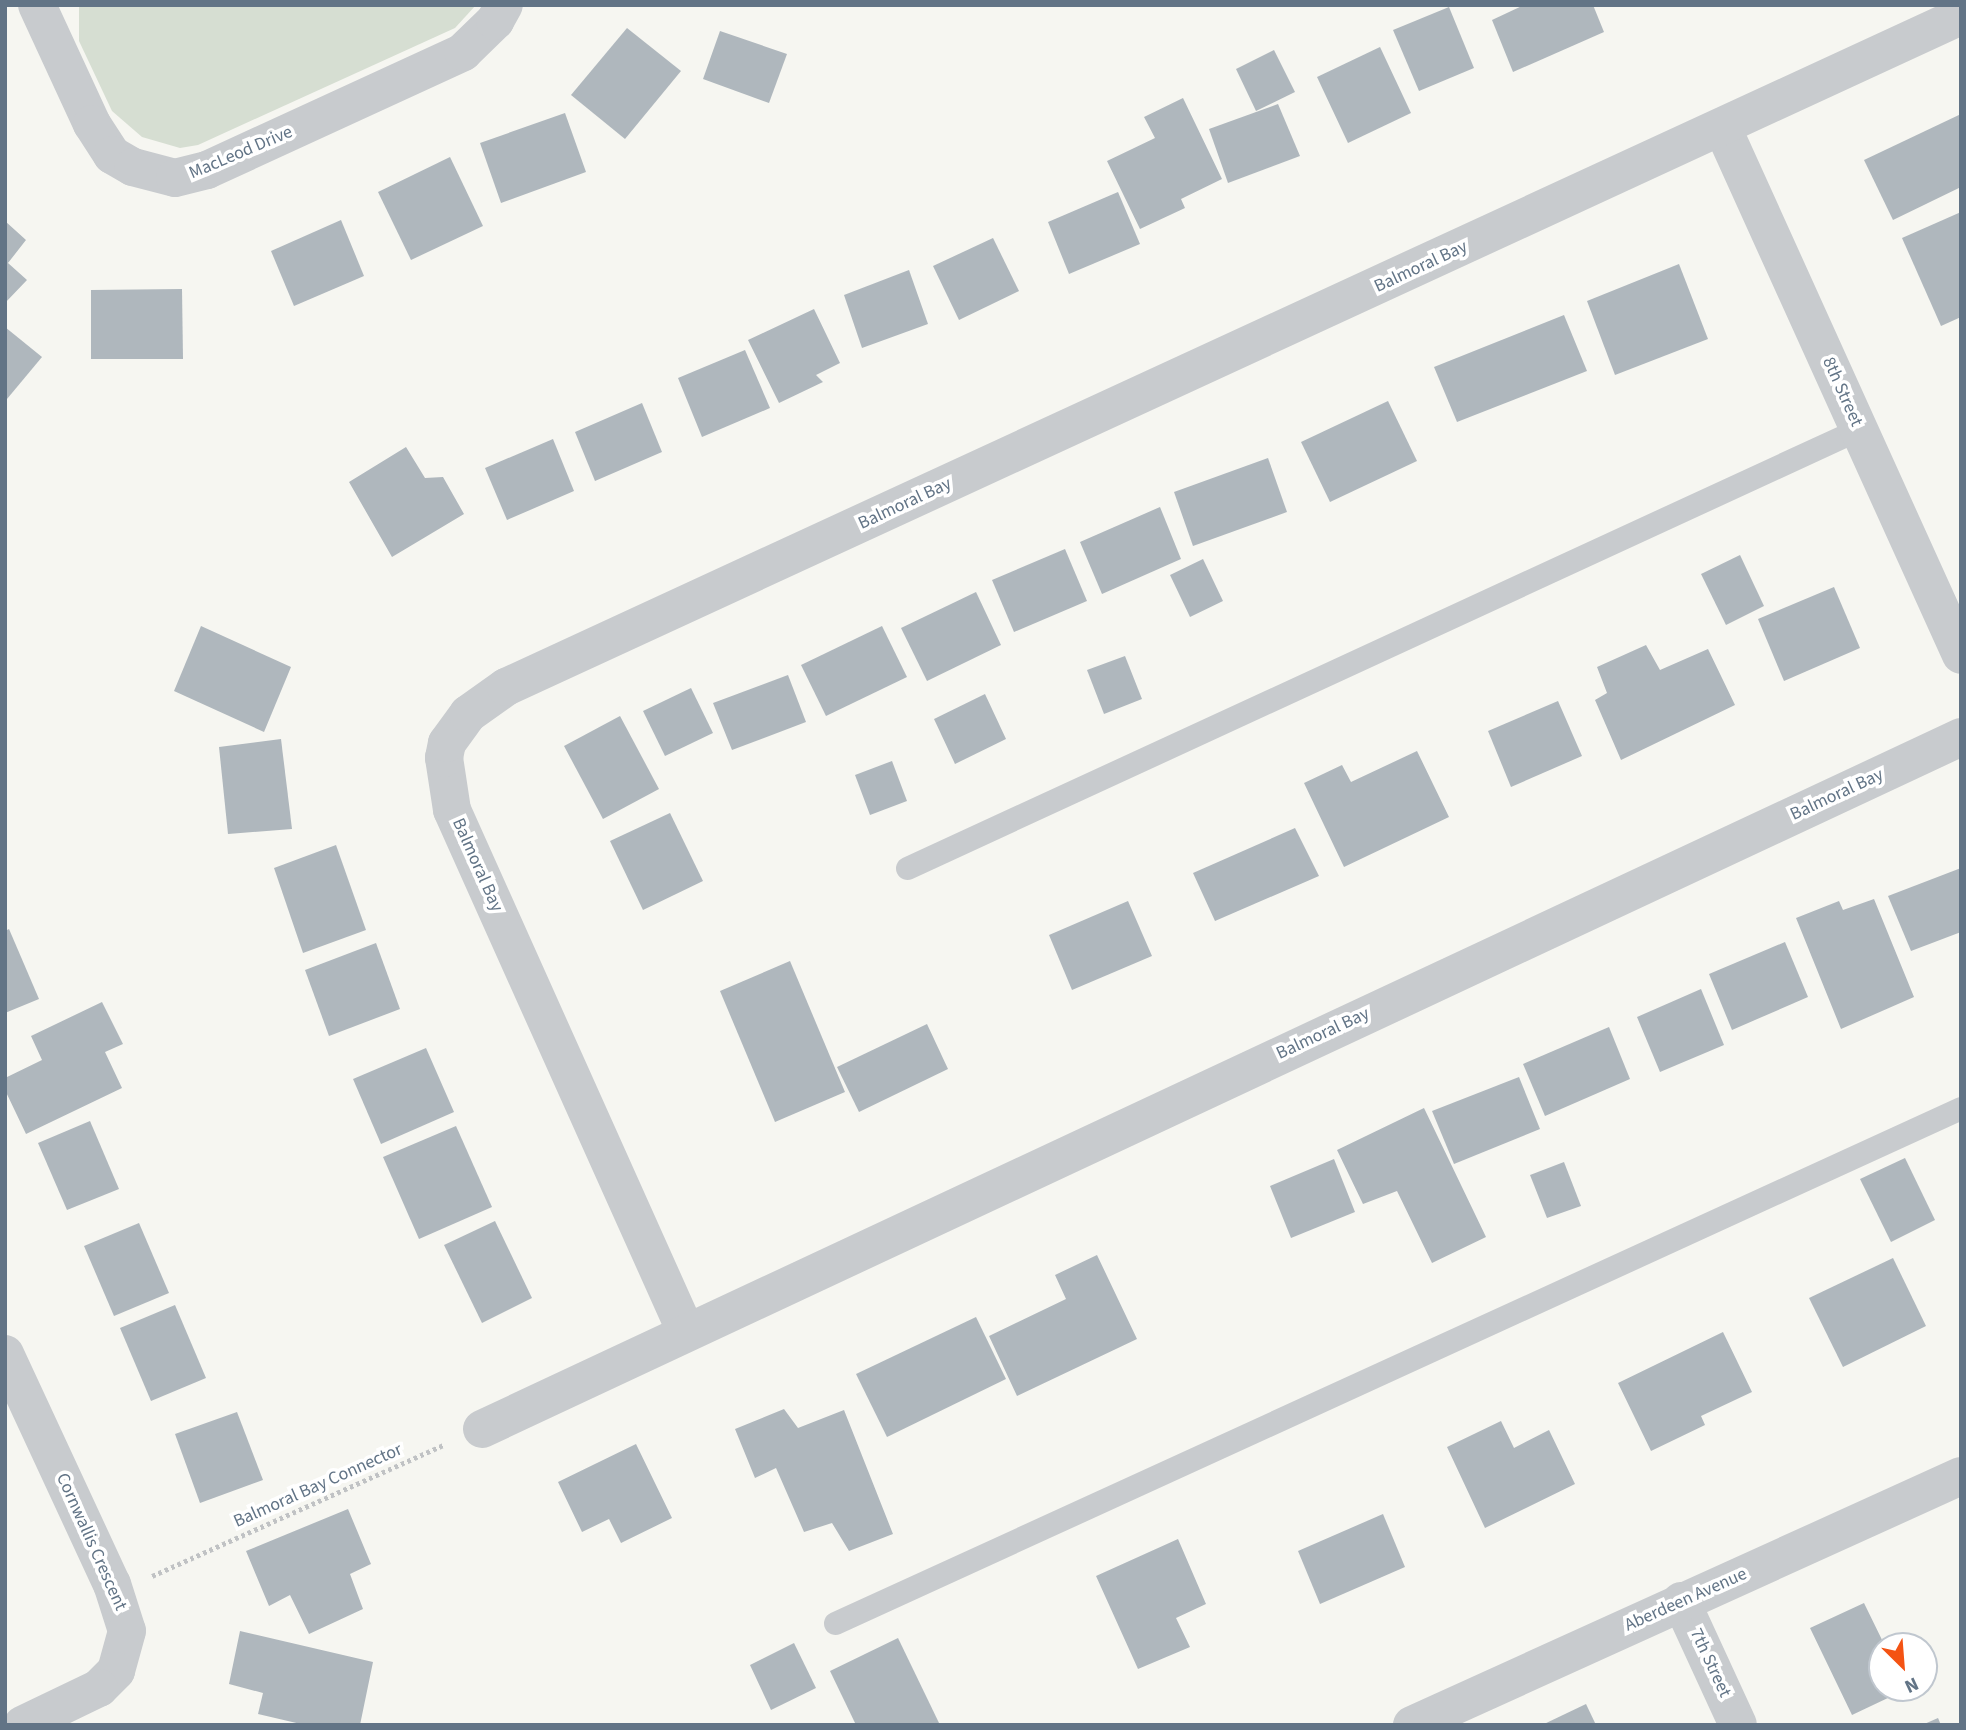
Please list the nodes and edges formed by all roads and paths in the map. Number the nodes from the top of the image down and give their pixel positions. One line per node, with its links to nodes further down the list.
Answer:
1 (37, 5): 2 (street, MacLeod Drive)
2 (505, 5)
3 (1961, 16): 4 (street, Balmoral Bay)
4 (1723, 129): 5 (street, 8th Street); 10 (street, Balmoral Bay)
5 (1859, 429): 6 (street, 8th Street); 8 (lane)
6 (1961, 654)
7 (1961, 737): 10 (street, Balmoral Bay)
8 (907, 868)
9 (1961, 1108): 16 (lane)
10 (686, 1332): 12 (street, Balmoral Bay)
11 (5, 1354): 17 (street, Cornwallis Crescent)
12 (487, 1427): 14 (path, Balmoral Bay Connector)
13 (1961, 1476): 15 (street, Aberdeen Avenue)
14 (151, 1576)
15 (1681, 1601): 18 (street, Aberdeen Avenue); 19 (street, 7th Street)
16 (835, 1623)
17 (22, 1725)
18 (1412, 1725)
19 (1738, 1725)

